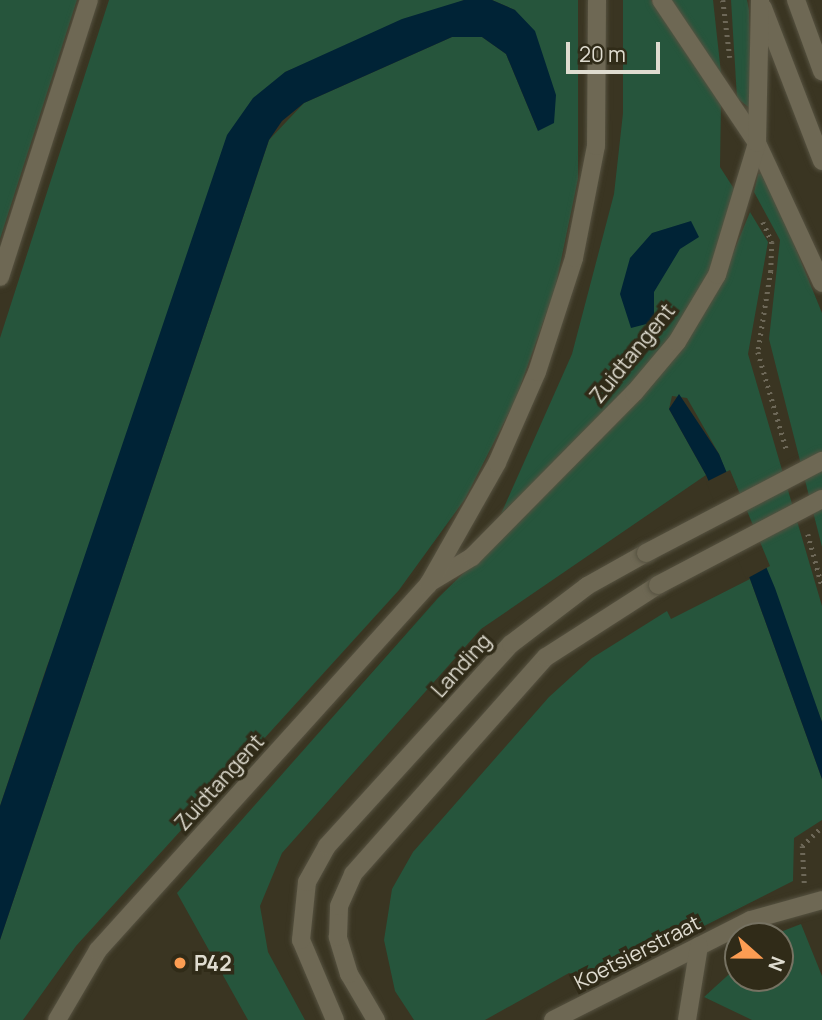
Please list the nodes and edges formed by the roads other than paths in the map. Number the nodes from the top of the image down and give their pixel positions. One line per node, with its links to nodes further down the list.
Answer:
1 (89, 0): 9 (street)
2 (597, 0): 13 (street, Zuidtangent)
3 (661, 0): 7 (street)
4 (796, 0): 6 (street)
5 (761, 3): 7 (street, Zuidtangent); 8 (street)
6 (822, 71)
7 (757, 142): 10 (street); 13 (street, Zuidtangent)
8 (822, 161)
9 (0, 277)
10 (822, 283)
11 (822, 461): 17 (street, Landing, bridge)
12 (822, 499): 18 (street, bridge)
13 (428, 585): 16 (street, Zuidtangent)
14 (816, 899): 15 (street, Koetsierstraat)
15 (699, 946): 19 (street, Koetsierstraat); 20 (street)
16 (57, 1020)
17 (335, 1020)
18 (376, 1020)
19 (553, 1020)
20 (687, 1020)

